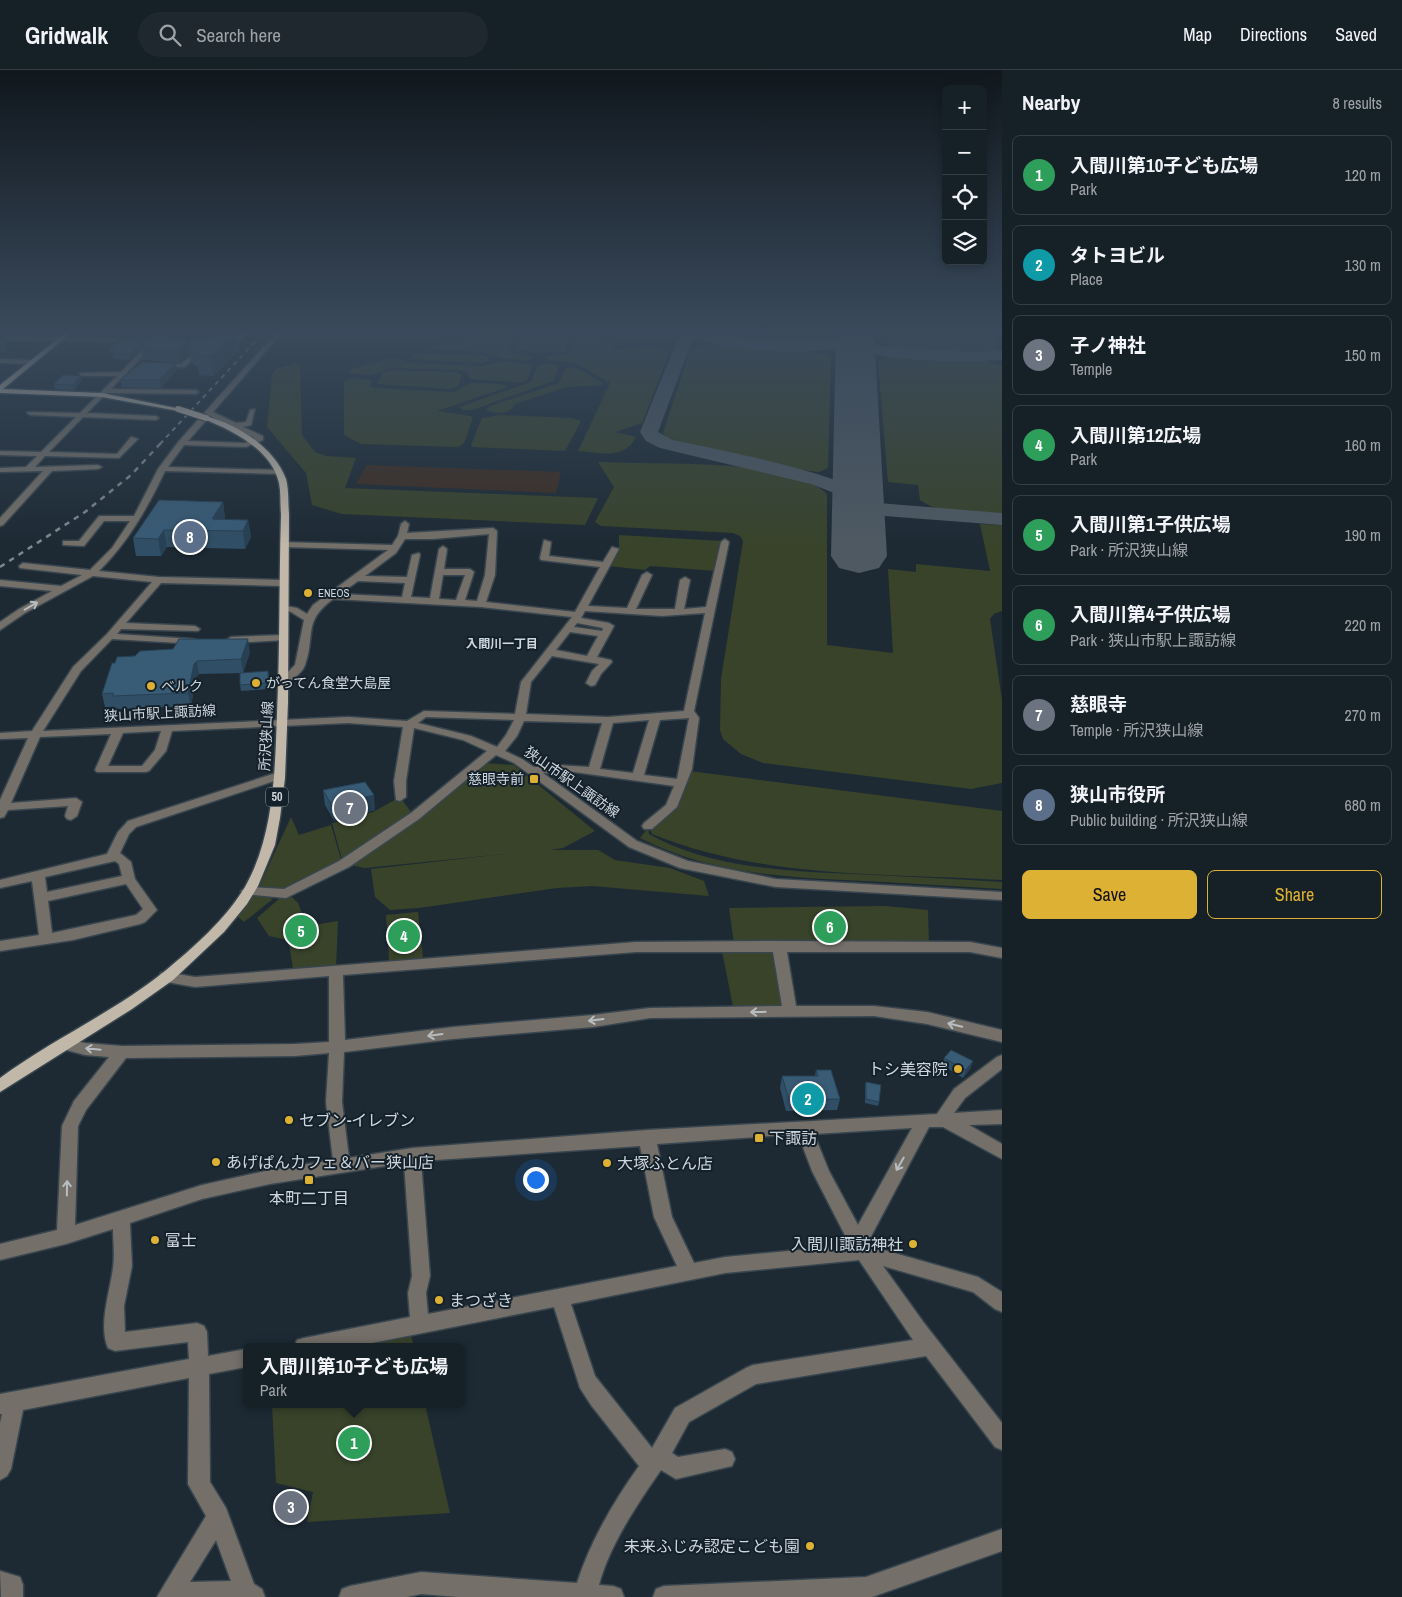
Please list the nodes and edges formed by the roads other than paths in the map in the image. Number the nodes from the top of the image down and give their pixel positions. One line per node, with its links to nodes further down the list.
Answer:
1 (93, 404): 6 (street)
2 (156, 404): 7 (main road, 所沢狭山線 / 50, bridge)
3 (217, 404): 7 (street)
4 (253, 410): 9 (street)
5 (30, 413): 6 (street)
6 (82, 415): 8 (street); 14 (street)
7 (207, 416): 9 (street); 11 (street); 12 (main road, 所沢狭山線 / 50)
8 (156, 418)
9 (238, 426): 12 (street)
10 (134, 439): 14 (street)
11 (182, 443): 12 (street); 18 (street)
12 (252, 443): 20 (main road, 所沢狭山線 / 50)
13 (0, 453): 14 (street)
14 (43, 454): 16 (street)
15 (98, 467): 17 (street)
16 (28, 469): 17 (street); 19 (street)
17 (50, 469): 22 (street)
18 (162, 469): 20 (street); 21 (street)
19 (0, 470)
20 (278, 472): 27 (main road, 所沢狭山線 / 50)
21 (136, 519): 26 (street); 35 (street)
22 (0, 523)
23 (405, 524): 24 (street)
24 (402, 536): 29 (street); 49 (street)
25 (725, 542): 52 (street)
26 (66, 543)
27 (284, 544): 29 (street); 41 (main road, 所沢狭山線 / 50)
28 (546, 547): 54 (street)
29 (395, 548): 37 (street)
30 (443, 550): 34 (street)
31 (416, 555): 39 (street)
32 (22, 566): 33 (street)
33 (44, 568): 35 (street); 43 (street)
34 (440, 572): 47 (street); 48 (street)
35 (92, 573): 38 (street); 44 (street)
36 (647, 575): 51 (street)
37 (354, 578): 39 (street); 45 (street)
38 (159, 580): 41 (street); 56 (street)
39 (411, 580): 46 (street)
40 (685, 580): 53 (street)
41 (282, 583): 50 (main road, 所沢狭山線 / 50)
42 (0, 584): 43 (street)
43 (25, 586): 44 (street)
44 (63, 589): 57 (street, one-way to 44)
45 (330, 596): 46 (street); 55 (street)
46 (406, 600): 47 (street)
47 (434, 602): 48 (street)
48 (459, 604): 49 (street)
49 (481, 604): 54 (street)
50 (283, 607): 55 (street); 62 (main road, 所沢狭山線 / 50)
51 (631, 609): 53 (street); 54 (street)
52 (711, 610): 53 (street); 67 (street)
53 (679, 612)
54 (578, 614): 59 (street); 60 (street)
55 (309, 619): 65 (street)
56 (120, 626): 58 (street); 61 (street)
57 (0, 628)
58 (195, 629)
59 (568, 629): 60 (street); 63 (street)
60 (604, 634): 64 (street)
61 (110, 636): 62 (street); 75 (street)
62 (283, 638): 65 (main road, 所沢狭山線 / 50)
63 (548, 652): 64 (street); 69 (street)
64 (591, 658): 66 (street)
65 (283, 683): 71 (main road, 所沢狭山線 / 50)
66 (591, 683)
67 (692, 714): 68 (street); 82 (street)
68 (654, 717): 70 (street); 81 (street)
69 (521, 718): 70 (street); 72 (street); 77 (street)
70 (608, 720): 78 (street)
71 (283, 722): 72 (street, 狭山市駅上諏訪線); 73 (street, 狭山市駅上諏訪線); 80 (main road, 所沢狭山線 / 50)
72 (409, 724): 77 (street, 狭山市駅上諏訪線); 83 (street)
73 (168, 727): 74 (street, 狭山市駅上諏訪線); 74 (street)
74 (119, 729): 75 (street, 狭山市駅上諏訪線)
75 (35, 735): 76 (street, 狭山市駅上諏訪線); 84 (street)
76 (0, 736)
77 (497, 751): 79 (street, 狭山市駅上諏訪線); 91 (street)
78 (594, 770): 79 (street); 81 (street)
79 (534, 771): 92 (street, 狭山市駅上諏訪線)
80 (279, 776): 87 (street); 91 (main road, 所沢狭山線 / 50)
81 (638, 776): 82 (street)
82 (681, 783): 86 (street)
83 (400, 797)
84 (1, 810): 85 (street)
85 (71, 816)
86 (648, 826)
87 (113, 855): 88 (street); 89 (street)
88 (38, 875): 90 (street); 93 (street)
89 (129, 879): 93 (street); 94 (street)
90 (0, 884)
91 (248, 891): 99 (main road, 所沢狭山線 / 50)
92 (1002, 896)
93 (41, 898): 94 (street)
94 (46, 938): 95 (street)
95 (0, 946)
96 (778, 946): 97 (street); 98 (street); 100 (street)
97 (1002, 954)
98 (336, 970): 99 (street); 103 (street)
99 (166, 977): 102 (main road, 所沢狭山線 / 50)
100 (790, 1011): 101 (street, one-way to 100); 103 (street, one-way to 103)
101 (1002, 1036)
102 (64, 1044): 104 (street, one-way to 102); 106 (main road, 所沢狭山線 / 50)
103 (337, 1047): 104 (street); 114 (street)
104 (122, 1052): 116 (street, one-way to 104)
105 (1002, 1061): 108 (street)
106 (0, 1086)
107 (1002, 1117): 108 (street)
108 (943, 1119): 109 (street); 112 (street)
109 (924, 1121): 110 (street); 117 (street, one-way to 117)
110 (804, 1128): 111 (street); 117 (street)
111 (647, 1138): 113 (street); 119 (street)
112 (1002, 1152)
113 (412, 1156): 114 (street); 122 (street)
114 (342, 1165): 115 (street)
115 (120, 1218): 116 (street); 126 (street)
116 (66, 1236): 118 (street)
117 (861, 1247): 119 (street); 121 (street); 124 (street)
118 (0, 1252)
119 (689, 1272): 120 (street)
120 (560, 1298): 122 (street); 130 (street)
121 (1002, 1302)
122 (420, 1324): 123 (street)
123 (324, 1343)
124 (931, 1346): 128 (street); 130 (street)
125 (243, 1359): 126 (street)
126 (199, 1368): 127 (street); 132 (street)
127 (8, 1402): 131 (street)
128 (1002, 1440)
129 (725, 1459): 130 (street)
130 (655, 1460): 136 (street)
131 (1, 1462)
132 (218, 1516): 135 (street); 137 (street)
133 (1002, 1540): 141 (street)
134 (0, 1582): 138 (street)
135 (250, 1594): 137 (street)
136 (586, 1595): 139 (street); 140 (street)
137 (170, 1596)
138 (12, 1597)
139 (350, 1597)
140 (613, 1597)
141 (664, 1597)

